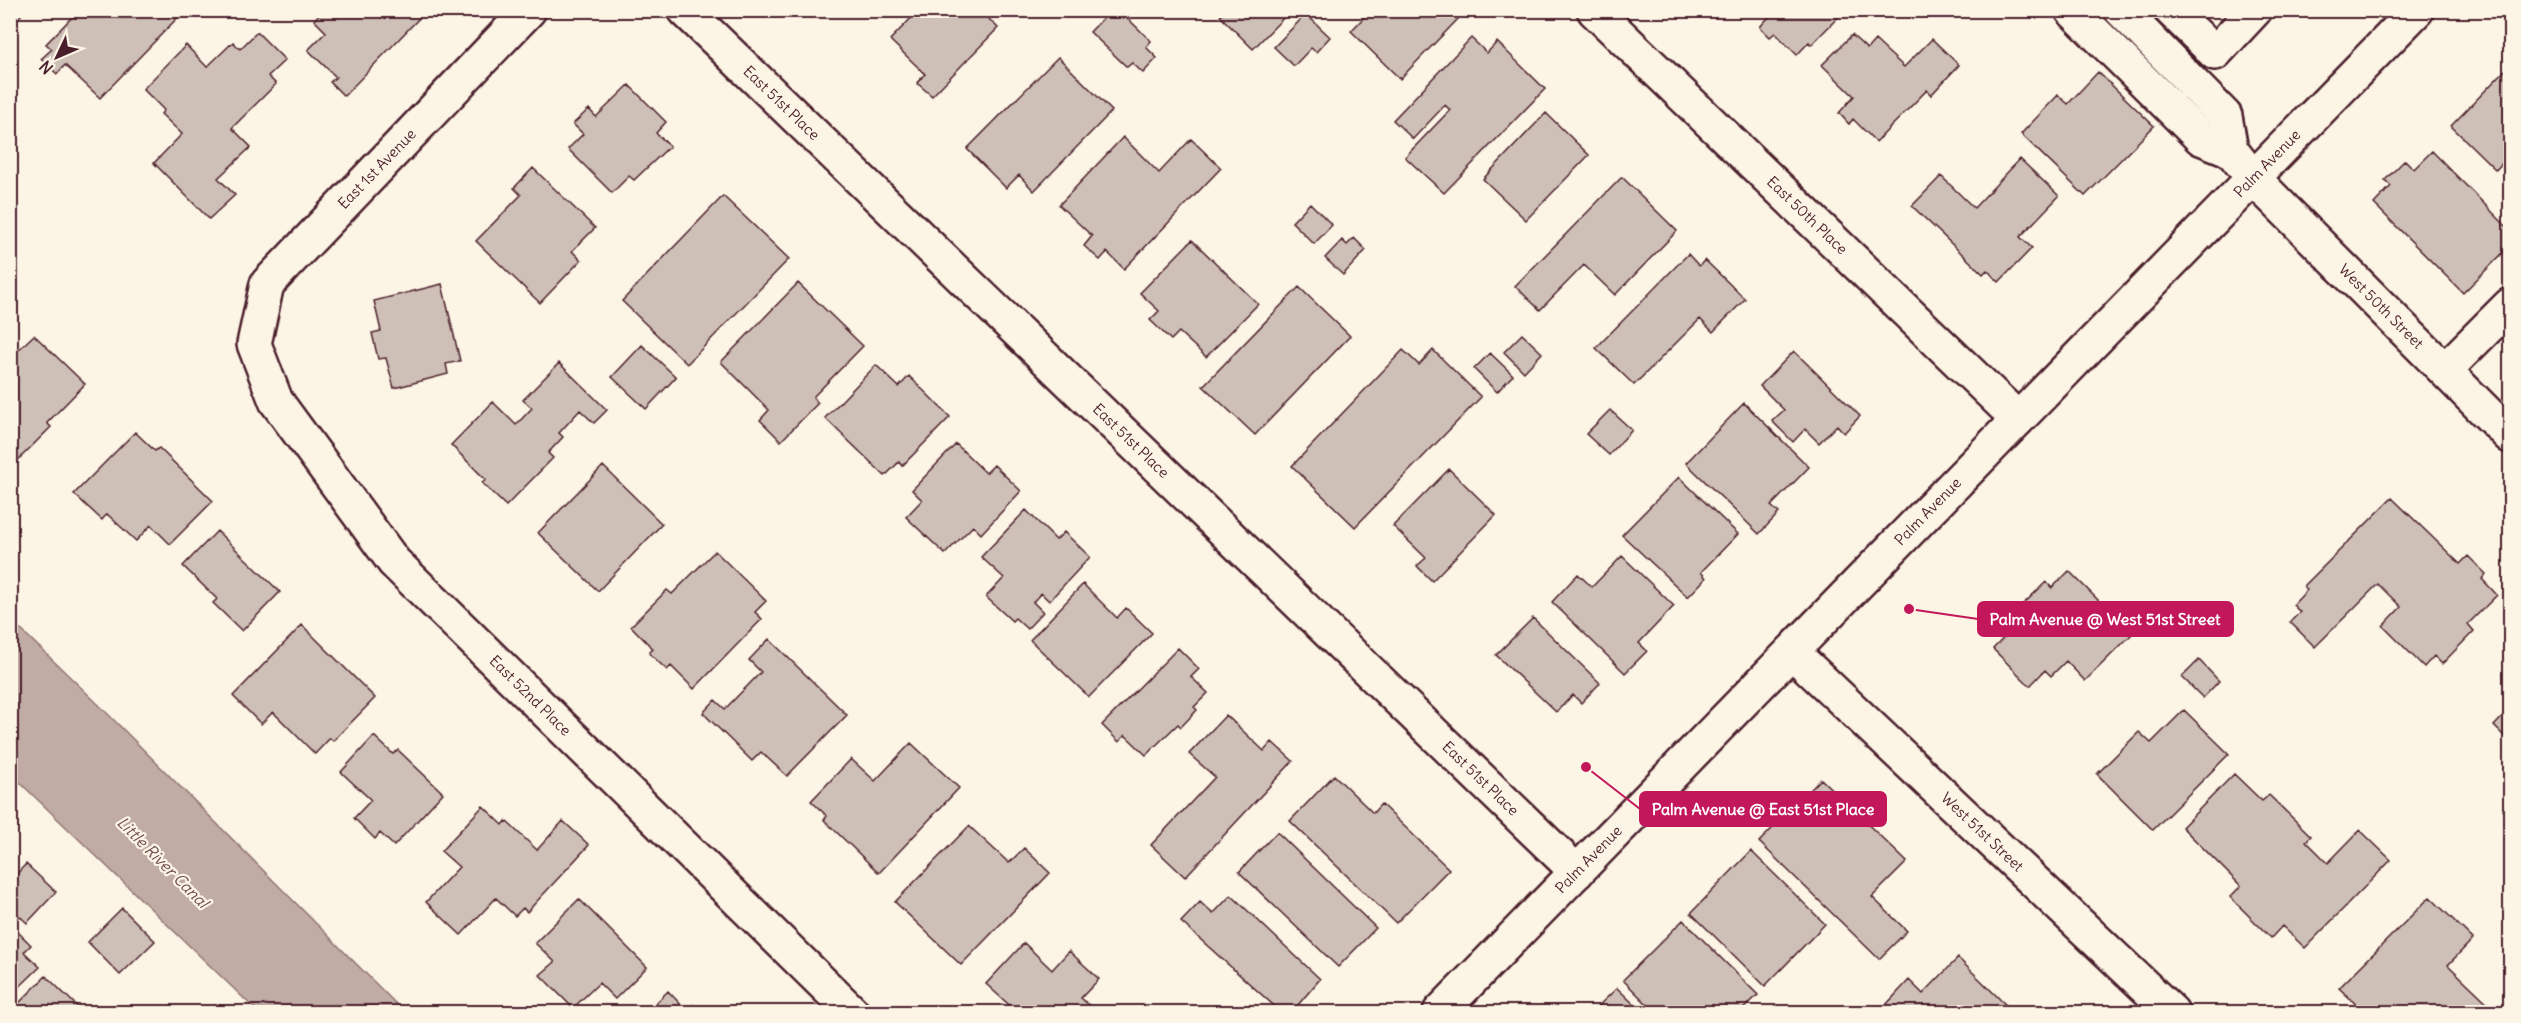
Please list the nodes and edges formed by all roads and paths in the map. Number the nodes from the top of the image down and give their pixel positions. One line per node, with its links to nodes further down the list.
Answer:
1 (529, 10): 12 (street, East 1st Avenue)
2 (685, 10): 17 (street, East 51st Place)
3 (1594, 10): 14 (street, East 50th Place)
4 (2072, 10): 9 (street)
5 (2121, 10): 9 (street)
6 (2171, 10): 7 (street)
7 (2255, 10)
8 (2417, 10): 10 (street, Palm Avenue)
9 (2231, 150): 10 (street, West 50th Street)
10 (2253, 178): 13 (street, West 50th Street); 14 (street, Palm Avenue)
11 (2511, 305): 13 (street)
12 (254, 344): 18 (street, East 52nd Place)
13 (2445, 370): 15 (street, West 50th Street)
14 (2018, 419): 16 (street, Palm Avenue)
15 (2509, 431)
16 (1792, 652): 17 (street, Palm Avenue); 20 (street, West 51st Street)
17 (1577, 872): 19 (street, Palm Avenue)
18 (852, 1012)
19 (1440, 1012)
20 (2172, 1012)

